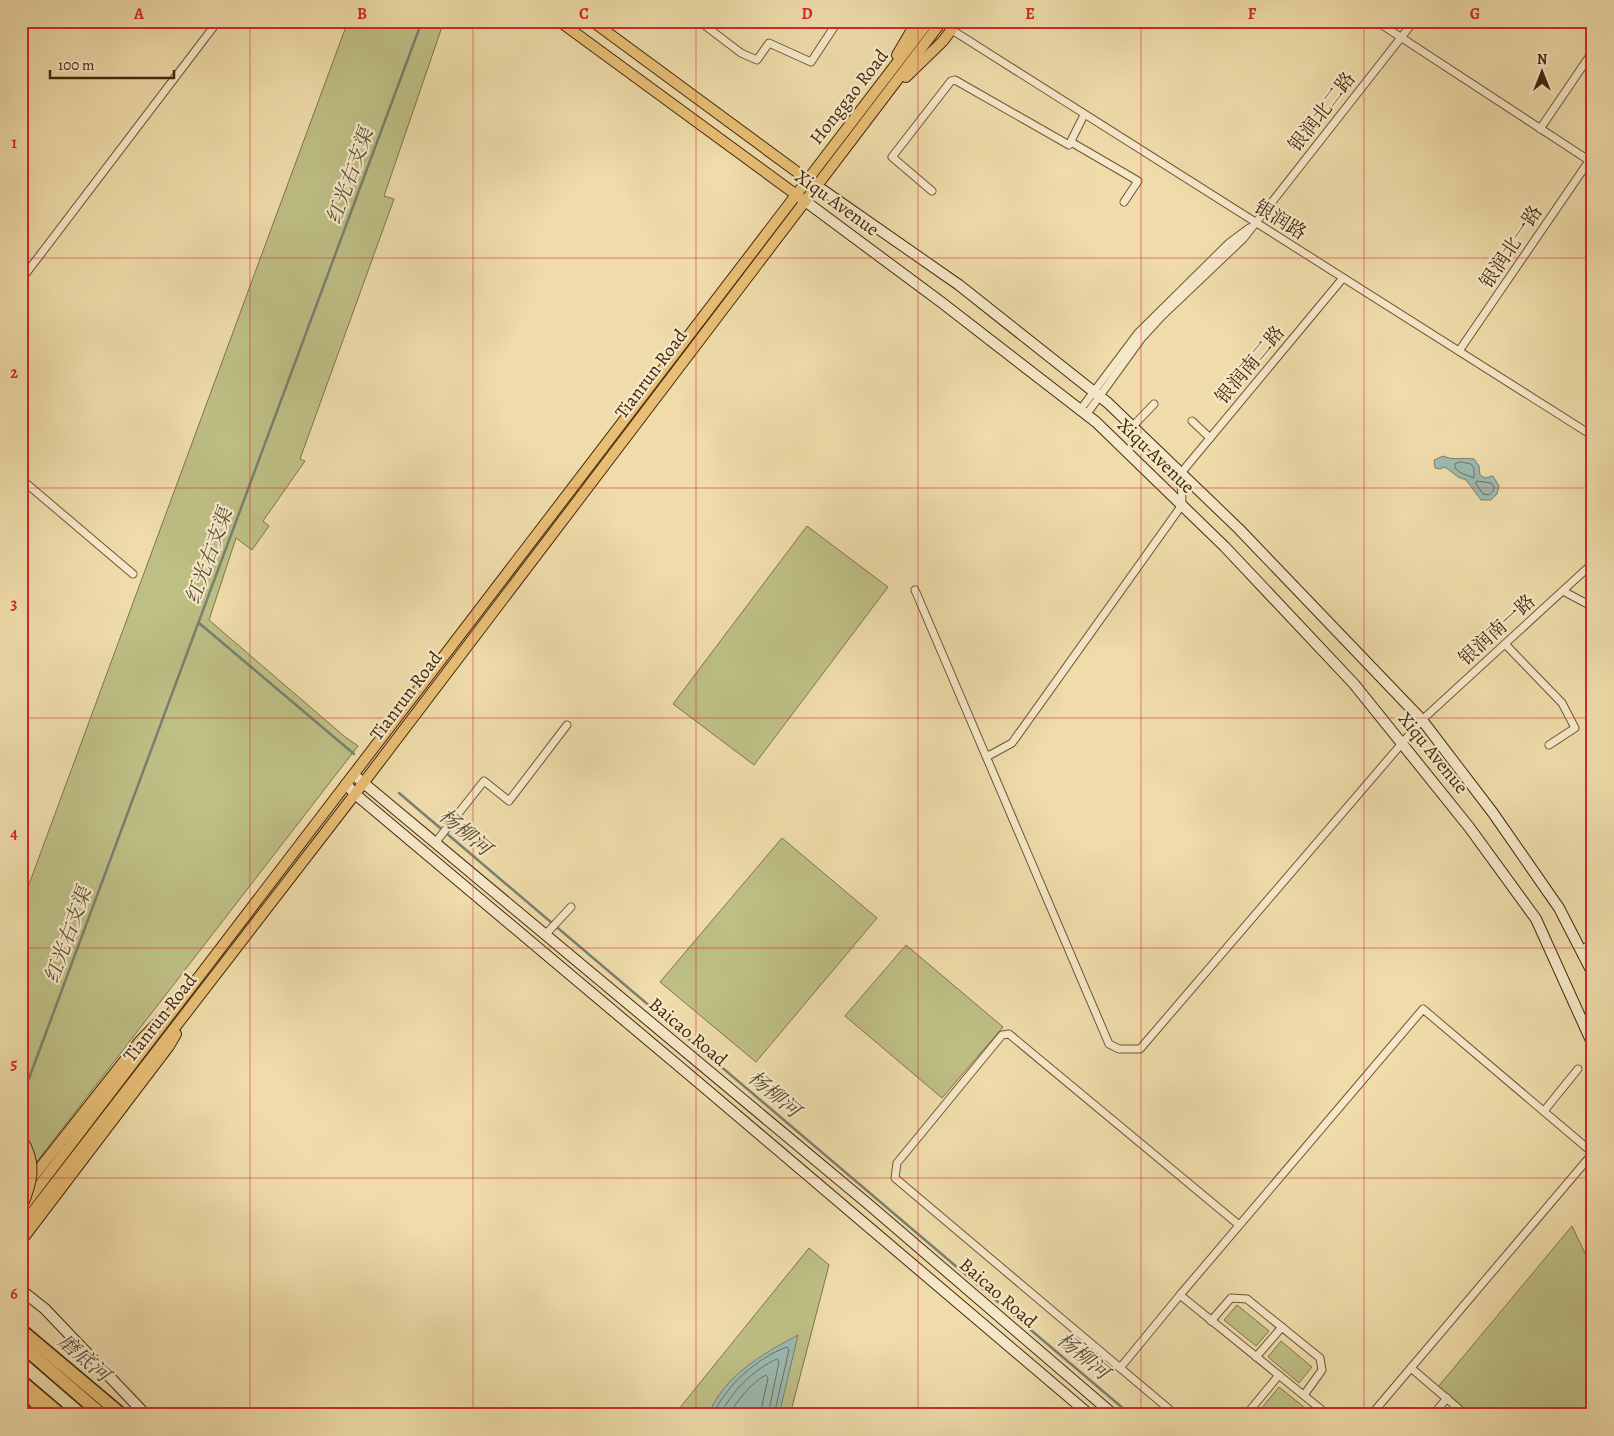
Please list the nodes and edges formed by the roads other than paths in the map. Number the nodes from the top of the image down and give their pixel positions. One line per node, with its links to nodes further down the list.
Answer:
1 (218, 21): 27 (street)
2 (558, 21): 23 (main road, Xiqu Avenue)
3 (592, 21): 20 (main road, Xiqu Avenue)
4 (699, 21): 5 (street)
5 (838, 21)
6 (917, 21): 15 (main road)
7 (929, 21): 15 (main road, Honggao Road)
8 (942, 21): 15 (main road, Honggao Road)
9 (958, 21): 12 (main road)
10 (1376, 21): 13 (street)
11 (1414, 21): 13 (street, 银润北二路)
12 (952, 30): 15 (main road); 16 (street, 银润路)
13 (1401, 38): 17 (street); 25 (street, 银润北二路)
14 (1593, 51): 17 (street)
15 (880, 95): 20 (main road, Honggao Road); 21 (main road, Honggao Road)
16 (1084, 114): 18 (street); 25 (street, 银润路)
17 (1540, 129): 19 (street)
18 (1071, 142): 22 (street); 24 (street)
19 (1591, 162): 28 (street, 银润北一路)
20 (807, 180): 21 (main road, Xiqu Avenue); 23 (main road, Honggao Road)
21 (817, 186): 23 (main road, Tianrun Road); 29 (main road, Xiqu Avenue)
22 (932, 191)
23 (801, 198): 31 (main road, Xiqu Avenue); 50 (main road, Tianrun Road); 51 (main road, Tianrun Road)
24 (1124, 202)
25 (1255, 224): 26 (street, 银润路); 29 (street, 银润北二路)
26 (1343, 278): 28 (street, 银润路); 35 (street, 银润南二路)
27 (21, 280)
28 (1460, 351): 34 (street, 银润路)
29 (1096, 394): 31 (street, 银润北二路); 33 (main road, Xiqu Avenue)
30 (1154, 404): 33 (street)
31 (1083, 412): 38 (main road, Xiqu Avenue)
32 (1192, 421): 35 (street)
33 (1133, 426): 36 (main road, Xiqu Avenue)
34 (1593, 436)
35 (1210, 438): 36 (street, 银润南二路)
36 (1181, 473): 38 (street); 45 (main road, Xiqu Avenue)
37 (21, 479): 40 (street)
38 (1182, 505): 47 (main road, Xiqu Avenue); 49 (street)
39 (1593, 563): 42 (street, 银润南一路)
40 (133, 574)
41 (915, 590): 49 (street)
42 (1564, 591): 43 (street); 44 (street, 银润南一路)
43 (1593, 607)
44 (1505, 644): 45 (street, 银润南一路); 48 (street)
45 (1422, 720): 47 (street, 银润南一路); 58 (main road, Xiqu Avenue)
46 (566, 726): 54 (street)
47 (1402, 742): 49 (street, 银润南一路); 62 (main road, Xiqu Avenue)
48 (1549, 745)
49 (986, 755)
50 (354, 775): 51 (main road, Baicao Road); 52 (main road, Tianrun Road)
51 (362, 782): 53 (main road, Tianrun Road); 54 (main road, Baicao Road)
52 (346, 784): 53 (main road, Baicao Road); 60 (main road, Tianrun Road)
53 (355, 794): 61 (main road, Tianrun Road); 93 (main road, Baicao Road)
54 (441, 836): 56 (main road, Baicao Road)
55 (571, 907): 56 (street)
56 (552, 928): 94 (main road, Baicao Road)
57 (1593, 943): 58 (street)
58 (1581, 950): 59 (main road, Xiqu Avenue)
59 (1593, 974)
60 (186, 995): 65 (main road, Tianrun Road); 67 (main road)
61 (190, 1007): 65 (main road, Tianrun Road); 71 (main road)
62 (1593, 1045)
63 (1578, 1069): 64 (street)
64 (1544, 1111): 69 (street); 80 (street)
65 (99, 1118): 68 (main road, Tianrun Road); 70 (main road, Tianrun Road)
66 (21, 1138): 68 (main road, bridge)
67 (21, 1192)
68 (21, 1210)
69 (1240, 1225): 73 (street); 79 (street)
70 (21, 1227)
71 (21, 1241)
72 (21, 1290): 92 (main road)
73 (1180, 1295): 74 (street); 79 (street)
74 (1211, 1321): 75 (street); 78 (street)
75 (1282, 1327): 78 (street); 84 (street)
76 (21, 1330): 91 (highway)
77 (21, 1345): 90 (highway)
78 (1256, 1357): 81 (street)
79 (1120, 1368): 95 (street)
80 (1411, 1368): 86 (street); 98 (street)
81 (1279, 1375): 84 (street); 96 (street)
82 (21, 1381): 89 (highway)
83 (21, 1387): 88 (highway)
84 (1304, 1395): 97 (street)
85 (21, 1396): 87 (highway)
86 (1447, 1398): 99 (street); 100 (street)
87 (42, 1415)
88 (47, 1415)
89 (61, 1415)
90 (102, 1415)
91 (122, 1415)
92 (146, 1415)
93 (1090, 1415)
94 (1114, 1415)
95 (1176, 1415)
96 (1246, 1415)
97 (1328, 1415)
98 (1371, 1415)
99 (1433, 1415)
100 (1466, 1415)

